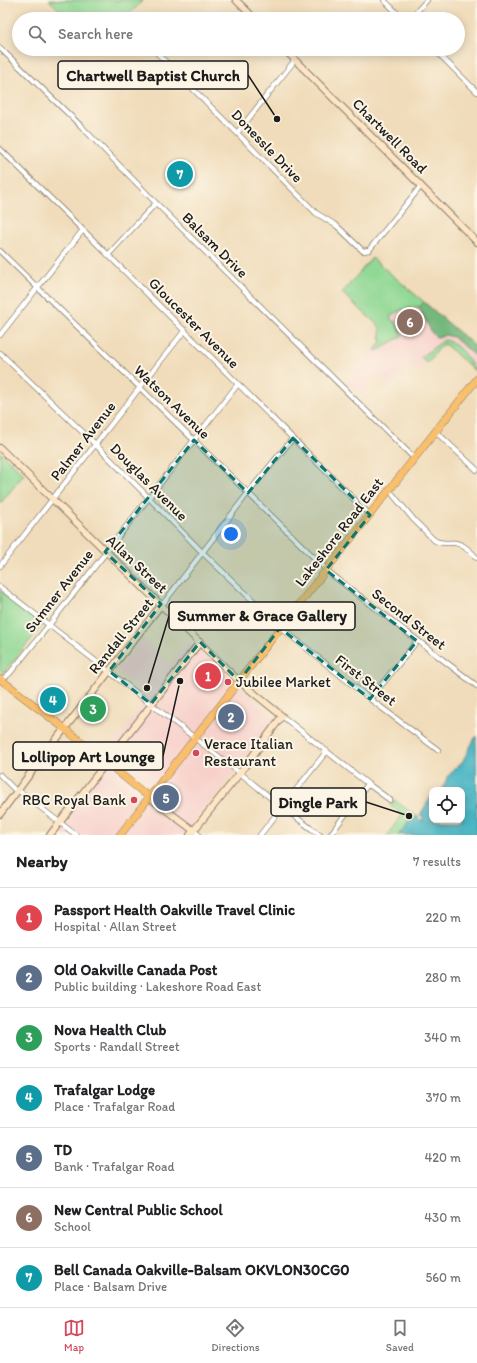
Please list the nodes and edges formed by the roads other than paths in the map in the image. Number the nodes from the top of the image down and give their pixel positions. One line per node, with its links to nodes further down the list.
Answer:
1 (236, 0): 4 (street)
2 (384, 0): 5 (street)
3 (427, 0): 6 (street)
4 (248, 12)
5 (396, 12)
6 (416, 12)
7 (0, 48): 16 (street, Balsam Drive)
8 (160, 56): 13 (street, Donessle Drive)
9 (291, 56): 11 (street, Chartwell Road)
10 (441, 56): 12 (street)
11 (295, 60): 13 (street); 15 (street, Chartwell Road)
12 (477, 92)
13 (238, 133): 15 (street, Donessle Drive)
14 (0, 149): 17 (street, Gloucester Avenue)
15 (421, 186): 18 (street, Chartwell Road)
16 (156, 203): 20 (street); 33 (street, Balsam Drive)
17 (83, 230): 20 (street, Gloucester Avenue); 21 (street)
18 (477, 242)
19 (0, 251): 21 (street, Watson Avenue)
20 (108, 255): 22 (street, Gloucester Avenue)
21 (37, 288): 23 (street); 27 (street, Watson Avenue)
22 (185, 330): 26 (street, Gloucester Avenue); 27 (street, Palmer Avenue)
23 (0, 335)
24 (0, 354): 31 (street, Douglas Avenue)
25 (477, 379): 28 (main road, Lakeshore Road East)
26 (238, 384): 29 (street, Gloucester Avenue); 30 (street, Sumner Avenue)
27 (139, 388): 30 (street, Watson Avenue); 31 (street, Palmer Avenue)
28 (435, 431): 33 (main road, Lakeshore Road East); 34 (street)
29 (293, 438): 36 (street, Randall Street); 39 (street, Gloucester Avenue)
30 (194, 440): 36 (street, Watson Avenue); 37 (street, Sumner Avenue)
31 (95, 444): 37 (street, Douglas Avenue); 38 (street, Palmer Avenue)
32 (0, 448): 38 (street, Allan Street)
33 (414, 458): 35 (main road, Lakeshore Road East)
34 (477, 470)
35 (389, 490): 39 (main road, Lakeshore Road East); 42 (street)
36 (248, 493): 41 (street, Randall Street); 44 (street, Watson Avenue)
37 (149, 498): 40 (street, Sumner Avenue); 41 (street, Douglas Avenue)
38 (52, 500): 40 (street, Allan Street); 43 (street, Palmer Avenue)
39 (370, 515): 44 (main road, Lakeshore Road East)
40 (105, 552): 46 (street, Allan Street); 47 (street, Sumner Avenue)
41 (202, 552): 46 (street, Randall Street); 48 (street, Douglas Avenue)
42 (477, 558)
43 (0, 566)
44 (327, 570): 48 (main road, Lakeshore Road East); 49 (street, Second Street)
45 (0, 587): 47 (street)
46 (162, 605): 50 (street, Allan Street); 51 (street, Randall Street)
47 (48, 625): 51 (street); 52 (street, Sumner Avenue)
48 (281, 628): 53 (main road, Lakeshore Road East); 55 (street, First Street)
49 (417, 640): 54 (street, Second Street); 55 (street)
50 (200, 642): 53 (street, Allan Street); 56 (street)
51 (109, 671): 56 (street); 58 (street, Randall Street)
52 (1, 681): 58 (main road)
53 (239, 681): 57 (street, Allan Street); 59 (main road, Lakeshore Road East)
54 (477, 686)
55 (370, 699): 60 (street, First Street)
56 (150, 704): 59 (street); 62 (street)
57 (282, 716): 61 (street, Allan Street); 63 (street)
58 (64, 728): 62 (main road); 66 (street, Randall Street)
59 (195, 738): 63 (street); 67 (main road, Lakeshore Road East)
60 (438, 750)
61 (327, 751): 65 (street, Allan Street); 69 (street)
62 (107, 762): 67 (main road); 71 (street)
63 (240, 773): 69 (street); 72 (street)
64 (0, 775): 66 (street)
65 (368, 784): 68 (street, Allan Street); 79 (street)
66 (18, 791): 70 (street, Randall Street); 71 (street)
67 (150, 798): 72 (street); 75 (main road, Lakeshore Road East)
68 (390, 800)
69 (282, 807): 77 (street); 78 (street)
70 (0, 814)
71 (60, 822): 73 (street); 74 (street)
72 (191, 833): 76 (street)
73 (50, 835)
74 (76, 835)
75 (120, 835)
76 (199, 835)
77 (260, 835)
78 (320, 835)
79 (330, 835)

